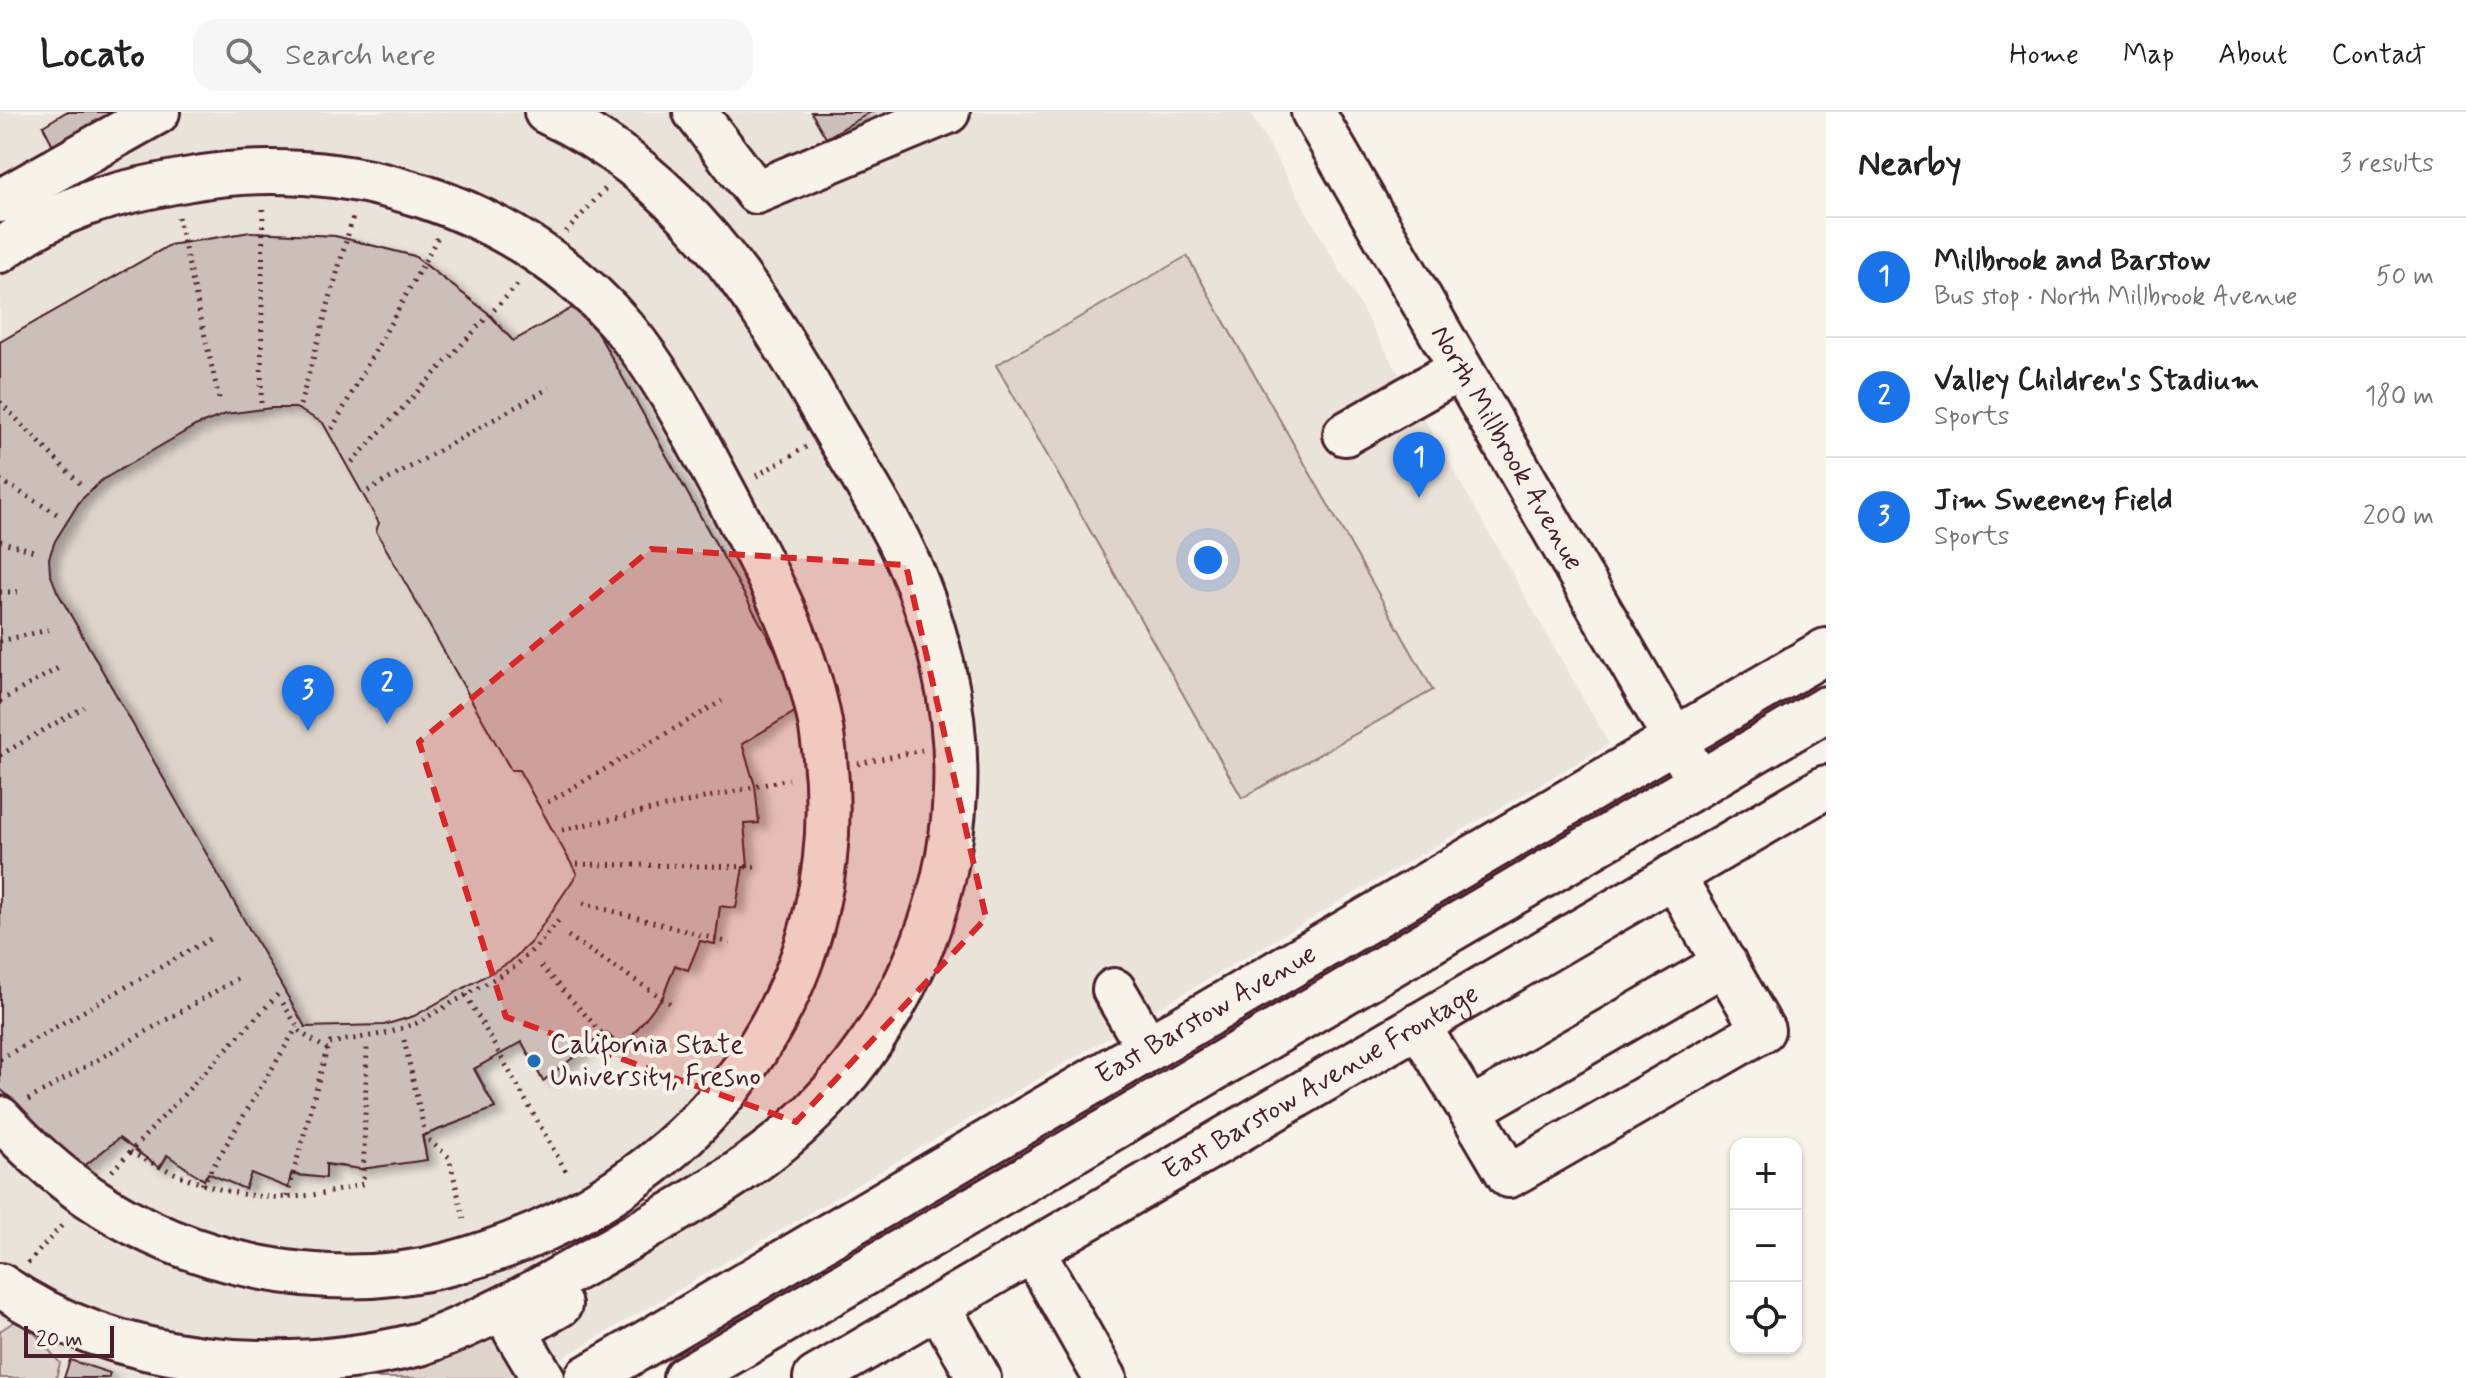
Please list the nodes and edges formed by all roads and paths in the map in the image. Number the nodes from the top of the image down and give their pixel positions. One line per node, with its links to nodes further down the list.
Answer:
1 (158, 112): 12 (street)
2 (546, 112): 6 (street)
3 (695, 112): 10 (street)
4 (948, 112): 10 (street)
5 (1313, 112): 15 (street, North Millbrook Avenue)
6 (630, 162): 13 (street); 14 (path)
7 (264, 171): 8 (street); 9 (street); 19 (path)
8 (363, 181): 11 (street); 20 (path)
9 (170, 183): 12 (street); 18 (path)
10 (756, 192): 13 (street)
11 (454, 208): 14 (street); 21 (path)
12 (9, 209)
13 (695, 219): 22 (street)
14 (544, 256): 24 (path); 28 (street)
15 (1460, 369): 23 (street); 42 (street, North Millbrook Avenue)
16 (549, 388): 27 (path)
17 (0, 402): 26 (path)
18 (220, 403)
19 (261, 403)
20 (300, 405)
21 (332, 429)
22 (835, 431): 28 (path); 43 (street)
23 (1345, 434)
24 (352, 462)
25 (0, 480): 29 (path)
26 (81, 485)
27 (368, 491)
28 (725, 493): 45 (street)
29 (57, 514)
30 (0, 541): 31 (path)
31 (37, 552)
32 (0, 592): 33 (path)
33 (24, 592)
34 (48, 630): 35 (path)
35 (0, 641)
36 (1826, 651): 42 (main road, East Barstow Avenue)
37 (62, 666): 38 (path)
38 (0, 701)
39 (722, 701): 48 (path)
40 (84, 707): 44 (path)
41 (1826, 709): 46 (main road, East Barstow Avenue)
42 (1674, 740): 46 (street, North Millbrook Avenue); 71 (main road, East Barstow Avenue)
43 (954, 743): 45 (path); 80 (street)
44 (0, 755)
45 (826, 771): 49 (path); 79 (street)
46 (1700, 783): 87 (main road, East Barstow Avenue)
47 (1826, 787): 52 (street, East Barstow Avenue Frontage)
48 (548, 802)
49 (562, 830)
50 (577, 864): 51 (path)
51 (761, 867)
52 (1673, 876): 58 (street); 66 (street, East Barstow Avenue Frontage)
53 (583, 903): 57 (path)
54 (560, 919): 63 (path)
55 (215, 936): 73 (path)
56 (568, 936): 65 (path)
57 (730, 943)
58 (1725, 963): 75 (street); 75 (street)
59 (541, 966): 69 (path)
60 (242, 976): 74 (path)
61 (1114, 990): 71 (street)
62 (281, 991): 76 (path)
63 (466, 995): 72 (path); 79 (path)
64 (283, 1003): 67 (path)
65 (671, 1004)
66 (1418, 1025): 75 (street); 81 (street, East Barstow Avenue Frontage)
67 (297, 1027): 72 (path); 76 (path)
68 (404, 1040): 82 (path)
69 (609, 1041)
70 (367, 1048): 78 (path)
71 (1148, 1048): 86 (main road, East Barstow Avenue)
72 (327, 1049): 78 (path)
73 (0, 1059)
74 (13, 1109): 77 (street)
75 (1470, 1110)
76 (202, 1185): 78 (path)
77 (88, 1196): 82 (street); 83 (path)
78 (287, 1197)
79 (587, 1209): 80 (street); 82 (street)
80 (610, 1249): 83 (street); 85 (street)
81 (1033, 1251): 84 (street, East Barstow Avenue Frontage); 90 (street)
82 (474, 1257)
83 (2, 1286)
84 (938, 1306): 88 (street, East Barstow Avenue Frontage); 89 (street)
85 (543, 1378)
86 (587, 1378)
87 (686, 1378)
88 (815, 1378)
89 (979, 1378)
90 (1105, 1378)

